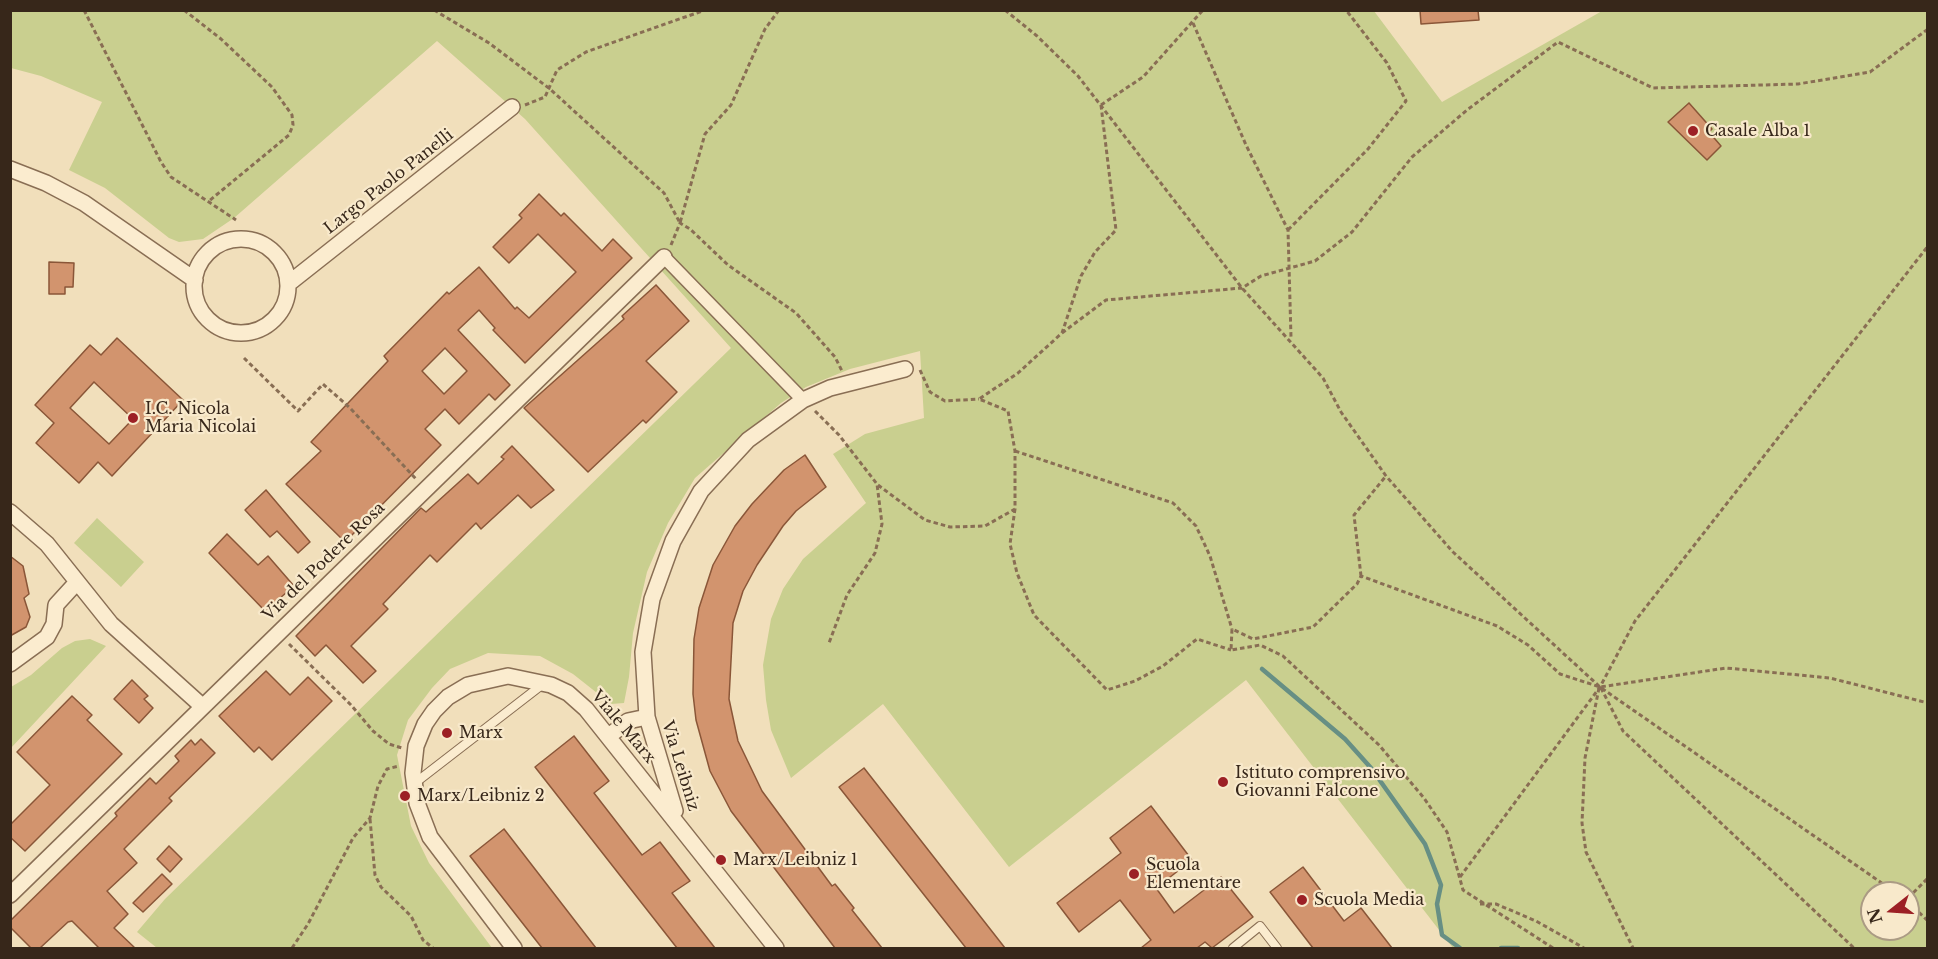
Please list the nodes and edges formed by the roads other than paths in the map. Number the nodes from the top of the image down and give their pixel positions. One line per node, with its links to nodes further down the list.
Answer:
1 (512, 107): 5 (street, Largo Paolo Panelli)
2 (10, 169): 4 (street)
3 (663, 257): 7 (street); 12 (street, Via del Podere Rosa)
4 (195, 279): 5 (street); 5 (street)
5 (288, 284)
6 (904, 369): 7 (street, Via Leibniz)
7 (803, 400): 13 (street, Via Leibniz)
8 (10, 512): 9 (street)
9 (77, 582): 10 (street); 12 (street)
10 (10, 664)
11 (545, 683): 14 (street, Viale Marx); 15 (lane); 15 (street, Viale Marx)
12 (202, 706): 17 (street, Via del Podere Rosa)
13 (647, 717): 14 (street, Via Leibniz); 16 (street, Via Leibniz)
14 (609, 736): 16 (street, Viale Marx)
15 (413, 784): 18 (street, Viale Marx)
16 (680, 825): 19 (street, Viale Marx)
17 (10, 895)
18 (514, 948)
19 (776, 948)
20 (1233, 948): 21 (lane)
21 (1277, 948)

